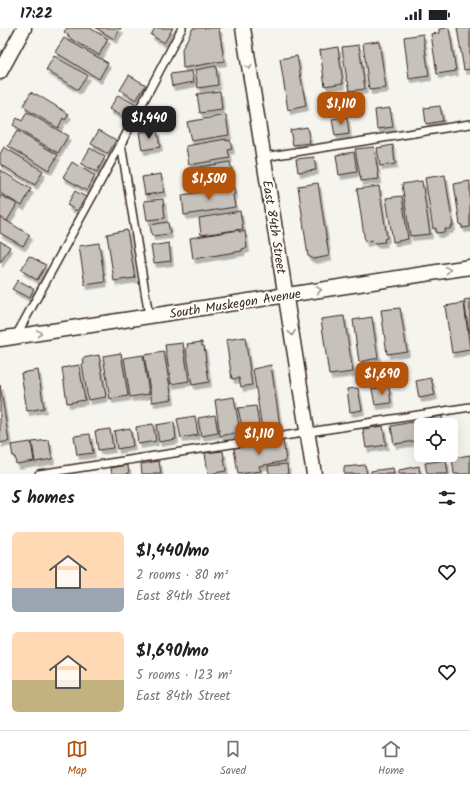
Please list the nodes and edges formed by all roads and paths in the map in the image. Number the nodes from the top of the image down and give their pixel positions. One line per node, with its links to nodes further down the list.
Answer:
1 (24, 28): 4 (street)
2 (182, 28): 6 (lane)
3 (243, 28): 7 (street, East 84th Street, one-way to 7)
4 (0, 72)
5 (470, 124): 7 (lane)
6 (121, 144): 10 (lane); 11 (lane)
7 (264, 157): 9 (street, East 84th Street)
8 (470, 267): 9 (street, South Muskegon Avenue, one-way to 8)
9 (286, 295): 10 (street, South Muskegon Avenue); 14 (street, East 84th Street, one-way to 14)
10 (149, 316): 11 (street, South Muskegon Avenue, one-way to 10)
11 (16, 336): 12 (street, South Muskegon Avenue)
12 (0, 339)
13 (470, 407): 14 (lane)
14 (307, 432): 15 (lane); 16 (street, East 84th Street)
15 (39, 474)
16 (314, 474)

